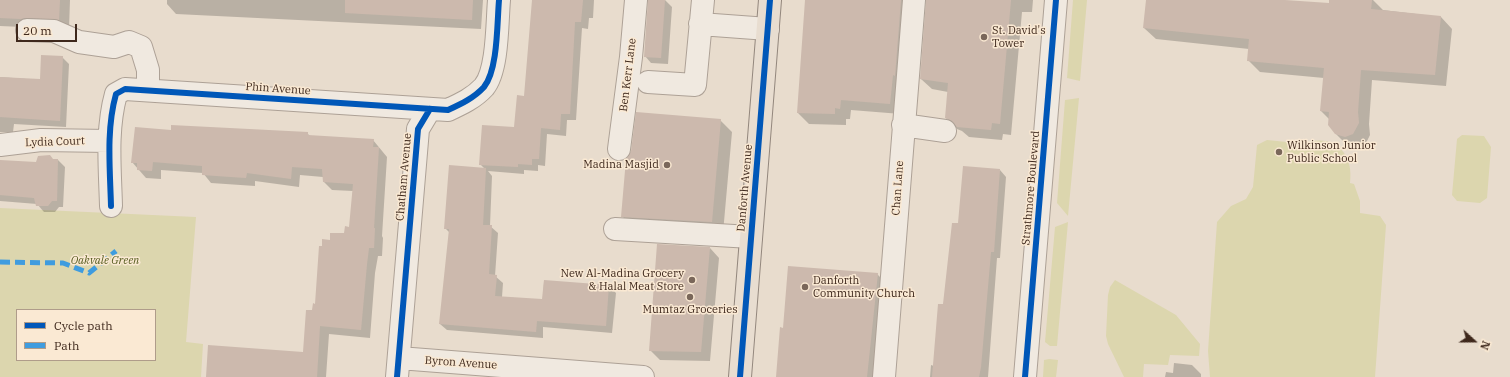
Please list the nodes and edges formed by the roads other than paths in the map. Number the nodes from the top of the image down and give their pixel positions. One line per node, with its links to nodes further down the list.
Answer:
1 (499, 0): 12 (street)
2 (636, 0): 17 (street, Ben Kerr Lane)
3 (702, 0): 7 (street)
4 (770, 0): 8 (main road, Danforth Avenue)
5 (914, 0): 13 (street, Chan Lane)
6 (1056, 0): 25 (street, Strathmore Boulevard)
7 (700, 24): 8 (street); 10 (street)
8 (768, 29): 20 (main road, Danforth Avenue)
9 (27, 30): 11 (street)
10 (648, 82)
11 (148, 90): 12 (street, Phin Avenue); 15 (street, Phin Avenue)
12 (430, 109): 21 (street, Chatham Avenue)
13 (903, 125): 14 (street); 24 (street, Chan Lane)
14 (945, 131)
15 (109, 141): 16 (street, Lydia Court); 18 (street)
16 (0, 145)
17 (619, 149)
18 (111, 206)
19 (615, 229): 20 (street)
20 (751, 237): 23 (main road, Danforth Avenue)
21 (398, 368): 22 (street, Byron Avenue)
22 (643, 377)
23 (740, 377)
24 (884, 377)
25 (1025, 377)

